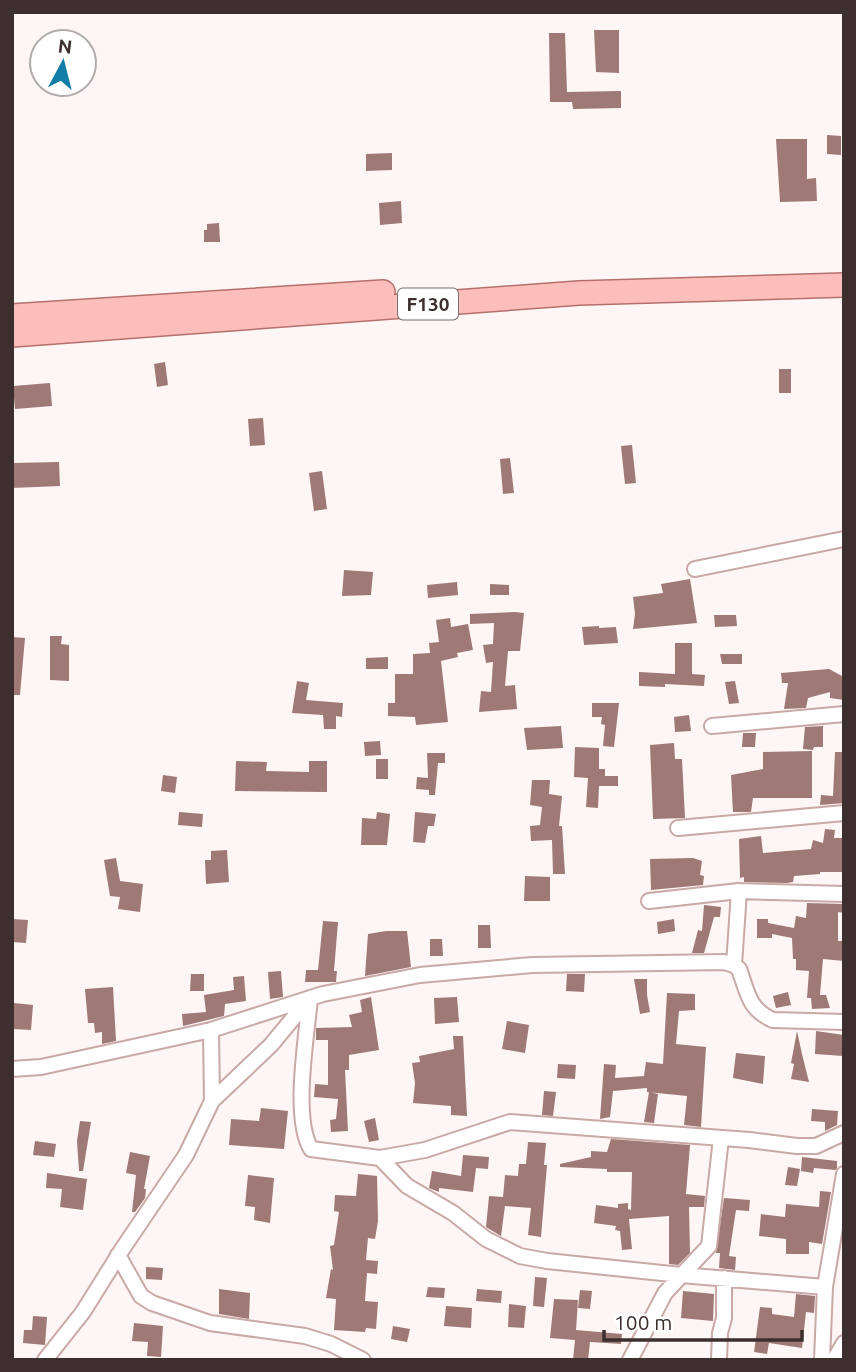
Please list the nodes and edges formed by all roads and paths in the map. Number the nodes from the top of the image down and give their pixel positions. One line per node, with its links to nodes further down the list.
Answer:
1 (844, 270): 3 (main road, F130)
2 (844, 285): 4 (main road, F130)
3 (12, 316)
4 (12, 335)
5 (844, 539): 6 (street)
6 (695, 569)
7 (844, 714): 8 (street)
8 (712, 726)
9 (844, 813): 10 (street)
10 (677, 828)
11 (739, 891): 12 (street); 13 (street); 14 (street)
12 (844, 894)
13 (649, 901)
14 (734, 965): 15 (street); 16 (street)
15 (310, 998): 17 (street); 19 (street); 22 (street)
16 (844, 1022)
17 (211, 1030): 18 (street); 19 (street)
18 (12, 1069)
19 (212, 1101): 25 (street)
20 (844, 1133): 21 (street)
21 (721, 1138): 22 (street); 27 (street)
22 (380, 1158): 27 (street)
23 (844, 1174): 26 (street)
24 (844, 1240): 26 (street)
25 (118, 1255): 31 (street); 32 (street)
26 (830, 1255): 29 (street)
27 (681, 1275): 28 (street); 33 (street)
28 (724, 1278): 29 (street); 34 (street)
29 (825, 1287): 35 (street)
30 (844, 1343): 36 (street)
31 (45, 1360)
32 (363, 1360)
33 (630, 1360)
34 (719, 1360)
35 (822, 1360)
36 (834, 1360)

